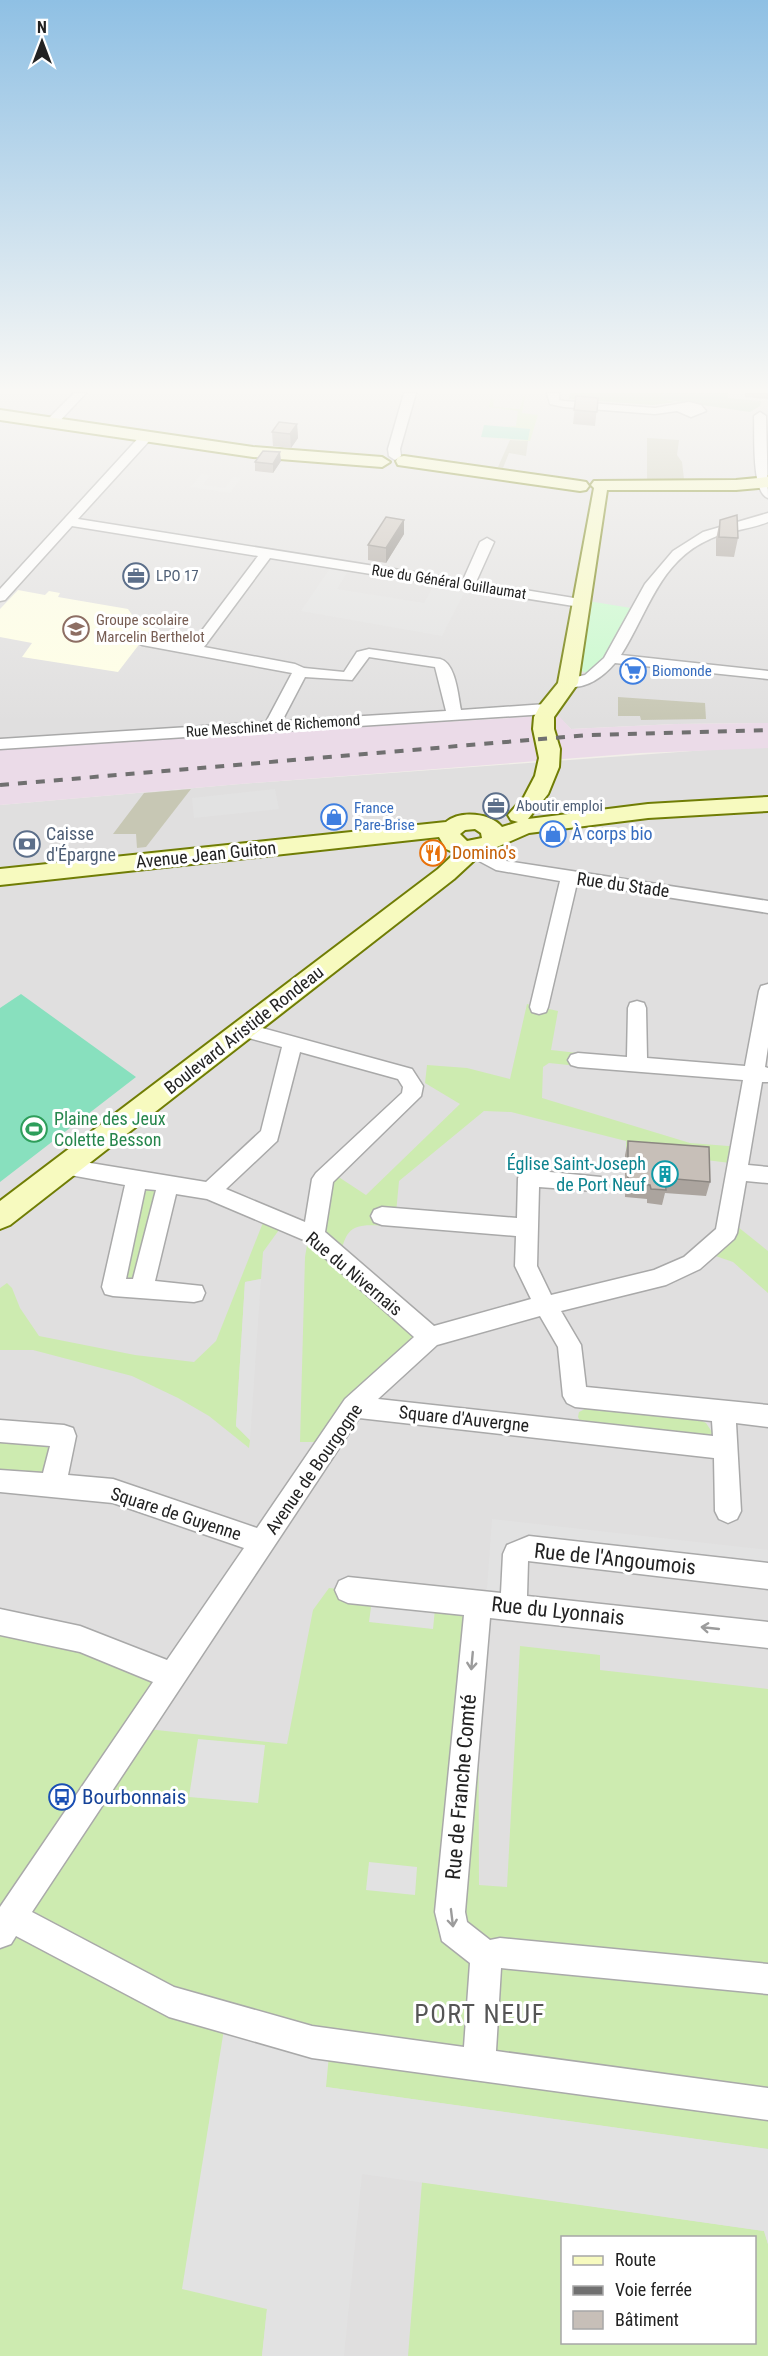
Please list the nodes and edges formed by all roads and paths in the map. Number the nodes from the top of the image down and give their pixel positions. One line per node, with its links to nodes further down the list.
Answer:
1 (86, 503): 4 (street)
2 (595, 503): 9 (main road)
3 (768, 517): 12 (street)
4 (69, 522): 6 (street, Rue du Général Guillaumat); 8 (street)
5 (487, 543): 7 (street)
6 (267, 553): 7 (street, Rue du Général Guillaumat); 11 (street)
7 (468, 585): 9 (street, Rue du Général Guillaumat)
8 (2, 591)
9 (580, 603): 15 (main road)
10 (142, 641): 11 (street)
11 (195, 650): 13 (street)
12 (611, 658): 14 (street); 15 (street)
13 (300, 672): 17 (street); 18 (street)
14 (768, 675)
15 (568, 683): 16 (main road)
16 (546, 709): 17 (street, Rue Meschinet de Richemond); 22 (main road)
17 (455, 715): 18 (street, Rue Meschinet de Richemond)
18 (272, 727): 19 (street, Rue Meschinet de Richemond)
19 (0, 744)
20 (768, 797): 22 (main road, Avenue Jean Guiton)
21 (768, 804): 22 (main road, Avenue Jean Guiton)
22 (527, 815): 23 (main road, Avenue Jean Guiton)
23 (469, 842): 24 (main road, Avenue Jean Guiton); 25 (street, Rue du Stade); 30 (main road, Boulevard Aristide Rondeau)
24 (0, 877)
25 (570, 878): 26 (street, Rue du Stade); 28 (street)
26 (768, 907)
27 (768, 991): 34 (street, Avenue de Bourgogne)
28 (539, 1007)
29 (637, 1008): 33 (street)
30 (244, 1030): 31 (street); 35 (main road, Boulevard Aristide Rondeau)
31 (293, 1042): 41 (street); 45 (street)
32 (578, 1060): 33 (street)
33 (637, 1065): 34 (street)
34 (760, 1074): 36 (street, Avenue de Bourgogne)
35 (66, 1167): 38 (street, Rue du Nivernais); 43 (main road, Boulevard Aristide Rondeau)
36 (737, 1172): 37 (street); 48 (street, Avenue de Bourgogne)
37 (768, 1176)
38 (137, 1179): 40 (street, Rue du Nivernais); 46 (street)
39 (594, 1183): 44 (street)
40 (168, 1184): 41 (street, Rue du Nivernais); 46 (street)
41 (210, 1191): 45 (street, Rue du Nivernais)
42 (382, 1216): 44 (street)
43 (0, 1217)
44 (527, 1228): 48 (street)
45 (314, 1235): 49 (street, Rue du Nivernais)
46 (142, 1289): 47 (street)
47 (194, 1293)
48 (545, 1305): 49 (street, Avenue de Bourgogne); 50 (street)
49 (430, 1337): 51 (street, Avenue de Bourgogne)
50 (574, 1396): 52 (street); 55 (street)
51 (353, 1407): 55 (street, Square d'Auvergne); 60 (street, Avenue de Bourgogne)
52 (723, 1412): 53 (street); 56 (street)
53 (768, 1416)
54 (0, 1431): 58 (street)
55 (574, 1431): 56 (street, Square d'Auvergne)
56 (726, 1448): 59 (street)
57 (0, 1481): 58 (street, Square de Guyenne)
58 (53, 1485): 60 (street, Square de Guyenne)
59 (728, 1511)
60 (262, 1542): 67 (street, Avenue de Bourgogne)
61 (768, 1576): 64 (street, Rue de l'Angoumois)
62 (348, 1590): 63 (street, Rue du Lyonnais)
63 (478, 1602): 64 (street, Rue du Lyonnais); 69 (street, Rue de Franche Comté, one-way to 69)
64 (513, 1606): 66 (street, Rue du Lyonnais, one-way to 64)
65 (0, 1622): 67 (street)
66 (768, 1635)
67 (173, 1676): 68 (street, Avenue de Bourgogne)
68 (6, 1925): 71 (street)
69 (486, 1956): 70 (street); 71 (street)
70 (768, 1979)
71 (479, 2063): 72 (street)
72 (768, 2104)

